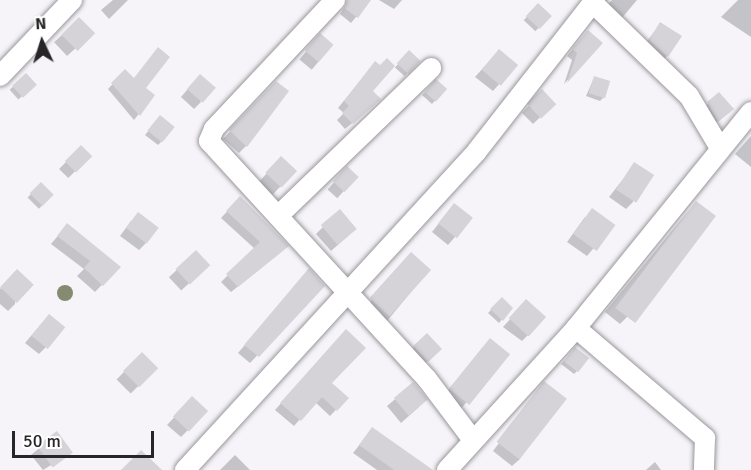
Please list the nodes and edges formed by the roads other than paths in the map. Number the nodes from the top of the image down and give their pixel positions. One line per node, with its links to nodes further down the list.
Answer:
1 (72, 0): 5 (street)
2 (335, 0): 8 (street)
3 (594, 2): 7 (street); 9 (street)
4 (431, 68): 8 (street)
5 (0, 76)
6 (751, 112): 7 (street)
7 (720, 148): 10 (street)
8 (278, 216): 9 (street)
9 (347, 292): 11 (street); 12 (street)
10 (576, 328): 11 (street); 14 (street)
11 (473, 440): 13 (street)
12 (185, 470)
13 (447, 470)
14 (704, 470)

